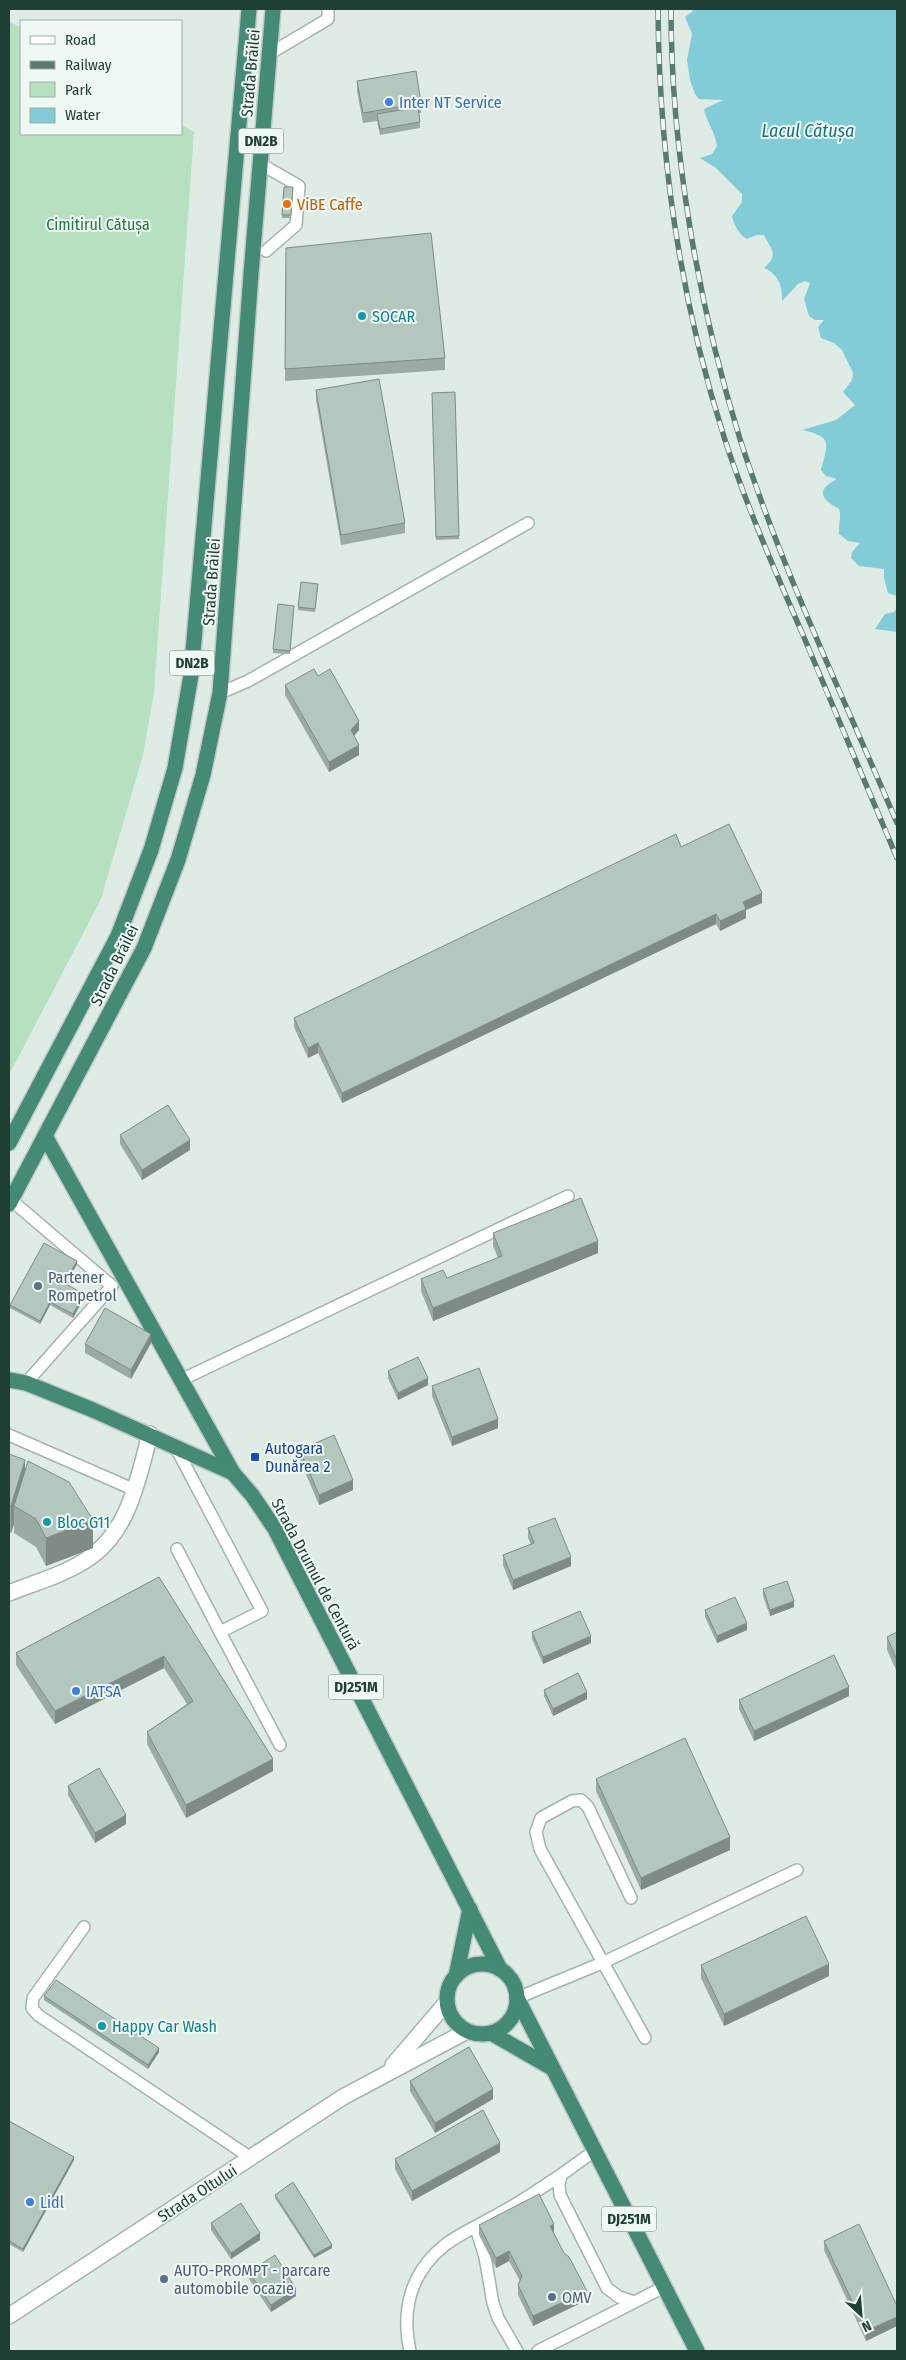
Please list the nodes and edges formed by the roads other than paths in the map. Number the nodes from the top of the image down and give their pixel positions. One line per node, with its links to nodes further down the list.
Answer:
1 (249, 9): 10 (highway, Strada Brăilei / DN2B)
2 (273, 9): 4 (highway, Strada Brăilei / DN2B)
3 (328, 9): 4 (lane)
4 (269, 54): 5 (highway, Strada Brăilei / DN2B)
5 (259, 163): 6 (lane); 8 (highway, Strada Brăilei / DN2B)
6 (266, 251)
7 (528, 523): 8 (lane)
8 (220, 693): 9 (highway, Strada Brăilei / DN2B)
9 (45, 1136): 12 (highway, Strada Brăilei / DN2B); 13 (highway, DJ251M)
10 (9, 1143)
11 (568, 1196): 15 (lane)
12 (10, 1202): 13 (lane)
13 (119, 1284): 14 (lane); 15 (highway, DJ251M)
14 (14, 1379): 16 (highway, Strada Drumul de Centură / DJ251M)
15 (181, 1380): 19 (highway, DJ251M)
16 (150, 1434): 18 (highway, Strada Drumul de Centură / DJ251M); 20 (street)
17 (9, 1435): 20 (lane)
18 (175, 1446): 19 (highway, Strada Drumul de Centură / DJ251M); 23 (lane)
19 (233, 1473): 27 (highway, Strada Drumul de Centură / DJ251M)
20 (135, 1490): 22 (street)
21 (177, 1549): 23 (lane)
22 (9, 1593)
23 (220, 1632): 24 (lane)
24 (280, 1745)
25 (797, 1870): 29 (lane)
26 (631, 1898): 29 (lane)
27 (470, 1909): 30 (highway, Strada Drumul de Centură / DJ251M); 31 (highway)
28 (84, 1927): 40 (lane)
29 (602, 1963): 32 (lane); 36 (lane)
30 (500, 1969): 31 (highway); 32 (highway, Strada Drumul de Centură / DJ251M)
31 (456, 1976): 33 (highway)
32 (517, 1998): 35 (highway); 37 (highway, Strada Drumul de Centură / DJ251M)
33 (447, 2002): 34 (highway); 38 (street, Strada Oltului)
34 (467, 2031): 35 (highway); 38 (street, Strada Oltului)
35 (492, 2033): 37 (highway)
36 (645, 2038)
37 (552, 2068): 39 (highway, Strada Drumul de Centură / DJ251M)
38 (387, 2072): 40 (street, Strada Oltului)
39 (594, 2151): 41 (lane); 43 (highway, Strada Drumul de Centură / DJ251M)
40 (251, 2158): 45 (street, Strada Oltului)
41 (561, 2175): 42 (lane); 44 (lane)
42 (476, 2228): 46 (lane); 47 (lane)
43 (664, 2287): 44 (lane); 49 (highway, Strada Drumul de Centură / DJ251M)
44 (634, 2302): 48 (lane)
45 (9, 2316)
46 (410, 2351)
47 (517, 2351)
48 (538, 2351)
49 (696, 2351)

